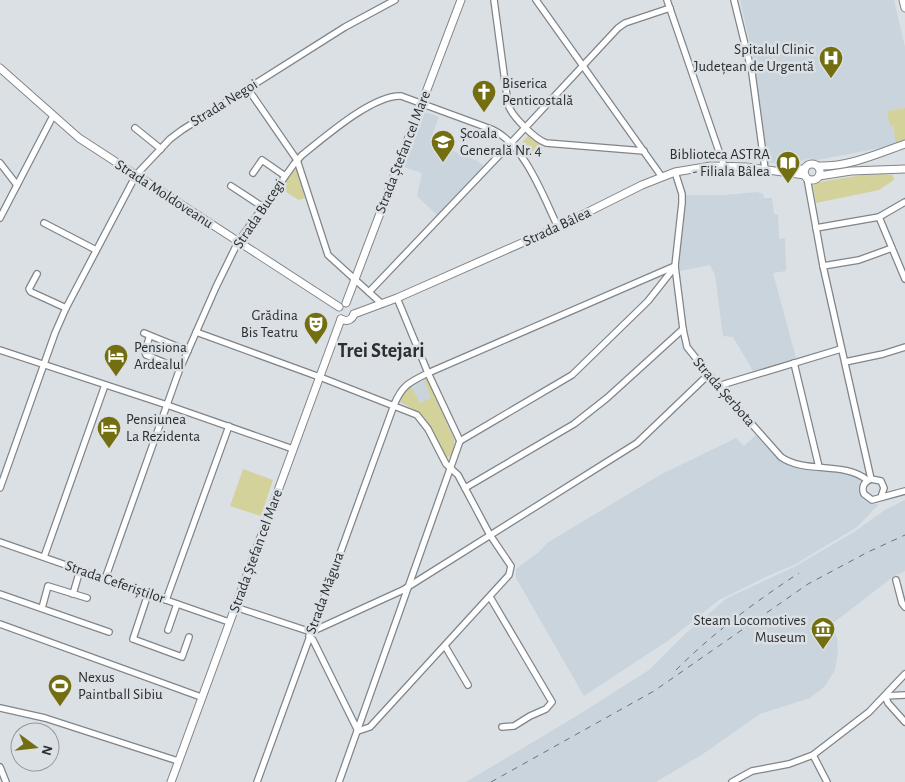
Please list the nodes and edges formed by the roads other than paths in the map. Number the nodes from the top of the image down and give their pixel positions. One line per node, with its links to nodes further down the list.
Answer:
1 (395, 0): 12 (street, Strada Negoi)
2 (461, 0): 13 (main road, Strada Ștefan cel Mare)
3 (494, 0): 15 (street)
4 (536, 0): 10 (street)
5 (734, 0): 25 (street)
6 (903, 0): 9 (main road)
7 (669, 1): 8 (street)
8 (670, 8): 10 (street); 23 (street)
9 (905, 8)
10 (583, 66): 15 (street); 20 (street)
11 (0, 68): 14 (main road, Strada Moldoveanu)
12 (248, 89): 19 (street, Strada Negoi); 21 (street)
13 (422, 104): 17 (street, Strada Bucegi); 21 (street, Strada Bucegi); 50 (main road, Strada Ștefan cel Mare)
14 (53, 116): 29 (main road, Strada Moldoveanu); 34 (street)
15 (526, 127): 17 (street); 20 (street)
16 (135, 128): 19 (street)
17 (510, 144): 41 (street, Strada Bucegi); 51 (street)
18 (905, 144): 24 (main road)
19 (161, 149): 29 (street, Strada Negoi)
20 (644, 151): 32 (street)
21 (297, 160): 30 (street, Strada Bucegi); 50 (street)
22 (0, 163): 34 (street)
23 (724, 166): 25 (main road, Strada Bâlea); 27 (main road, Strada Bâlea)
24 (818, 166): 31 (main road); 33 (main road)
25 (765, 169): 33 (main road, Strada Bâlea)
26 (905, 169): 31 (main road)
27 (675, 172): 32 (main road, Strada Bâlea); 46 (street, Strada Șerbota)
28 (253, 173): 30 (street)
29 (136, 175): 43 (main road, Strada Moldoveanu); 45 (street, Strada Negoi)
30 (285, 176): 37 (street, Strada Bucegi)
31 (819, 176): 33 (main road)
32 (662, 177): 41 (main road, Strada Bâlea)
33 (808, 178): 42 (street)
34 (17, 184): 39 (street)
35 (231, 186): 37 (street)
36 (905, 202): 38 (street)
37 (264, 207): 43 (street, Strada Bucegi)
38 (879, 217): 42 (street); 44 (street)
39 (0, 218)
40 (44, 223): 45 (street)
41 (558, 227): 52 (main road, Strada Bâlea)
42 (816, 228): 47 (street)
43 (238, 242): 55 (main road, Strada Moldoveanu); 60 (street, Strada Bucegi)
44 (892, 248): 47 (street); 49 (street)
45 (96, 250): 56 (street, Strada Negoi)
46 (675, 266): 59 (street, Strada Șerbota); 71 (street, Strada Măgura); 79 (street)
47 (823, 266): 64 (street)
48 (37, 274): 56 (street)
49 (905, 279)
50 (355, 280): 51 (street); 53 (main road, Strada Ștefan cel Mare)
51 (369, 292): 54 (street)
52 (397, 298): 54 (main road, Strada Bâlea); 71 (street)
53 (346, 304): 55 (main road); 57 (main road)
54 (382, 304): 57 (main road, Strada Bâlea)
55 (339, 307): 58 (main road)
56 (66, 308): 69 (street, Strada Negoi)
57 (354, 314): 58 (main road)
58 (341, 319): 73 (main road, Strada Ștefan cel Mare)
59 (683, 329): 72 (street, Strada Șerbota); 86 (street)
60 (196, 332): 66 (street, Strada Bucegi); 73 (street)
61 (144, 333): 66 (street)
62 (150, 338): 70 (street)
63 (905, 347): 67 (street)
64 (841, 349): 67 (street); 68 (street)
65 (0, 350): 69 (street)
66 (188, 352): 70 (street, Strada Bucegi)
67 (845, 362): 83 (street)
68 (794, 363): 75 (street); 81 (street)
69 (44, 364): 74 (street); 85 (street, Strada Negoi)
70 (180, 368): 76 (street, Strada Bucegi)
71 (428, 373): 77 (street, Strada Măgura); 79 (street)
72 (708, 375): 75 (street, Strada Șerbota); 89 (street)
73 (319, 377): 77 (street); 80 (main road, Strada Ștefan cel Mare)
74 (106, 384): 76 (street); 91 (street)
75 (718, 386): 81 (street, Strada Șerbota)
76 (167, 404): 78 (street); 93 (street, Strada Bucegi)
77 (394, 405): 82 (street); 110 (street, Strada Măgura)
78 (229, 426): 80 (street); 101 (street)
79 (460, 441): 82 (street)
80 (293, 449): 103 (main road, Strada Ștefan cel Mare)
81 (819, 467): 83 (street, Strada Șerbota)
82 (452, 469): 86 (street); 95 (street)
83 (869, 479): 84 (street); 88 (street)
84 (884, 485): 87 (street); 88 (street)
85 (0, 488)
86 (465, 488): 89 (street)
87 (902, 491): 88 (street)
88 (881, 497)
89 (490, 535): 95 (street); 99 (street)
90 (0, 542): 91 (street, Strada Ceferiștilor)
91 (44, 557): 92 (street, Strada Ceferiștilor)
92 (80, 570): 93 (street, Strada Ceferiștilor); 97 (street)
93 (105, 579): 98 (street, Strada Ceferiștilor)
94 (896, 580): 104 (street)
95 (410, 585): 110 (street); 121 (street)
96 (0, 594): 105 (street)
97 (73, 594): 100 (street); 105 (street)
98 (148, 594): 101 (street, Strada Ceferiștilor); 111 (street)
99 (490, 597): 112 (street); 120 (street)
100 (87, 598)
101 (166, 600): 102 (street, Strada Ceferiștilor)
102 (178, 604): 106 (street, Strada Ceferiștilor); 108 (street)
103 (235, 606): 106 (main road, Strada Ștefan cel Mare); 110 (street)
104 (905, 607)
105 (42, 608): 109 (street)
106 (229, 622): 116 (main road, Strada Ștefan cel Mare)
107 (0, 624): 116 (street)
108 (168, 630)
109 (109, 632)
110 (310, 634): 121 (street); 127 (street, Strada Măgura)
111 (188, 637)
112 (445, 646): 114 (street); 121 (street)
113 (905, 674): 117 (street)
114 (468, 685)
115 (905, 695): 117 (street)
116 (201, 696): 123 (main road, Strada Ștefan cel Mare)
117 (885, 696): 119 (street); 122 (street)
118 (0, 708): 123 (street)
119 (905, 722)
120 (502, 728)
121 (358, 731): 128 (street)
122 (813, 755): 129 (street); 130 (street)
123 (178, 761): 126 (main road, Strada Ștefan cel Mare)
124 (0, 767): 125 (street)
125 (4, 782)
126 (170, 782)
127 (257, 782)
128 (339, 782)
129 (732, 782)
130 (827, 782)

